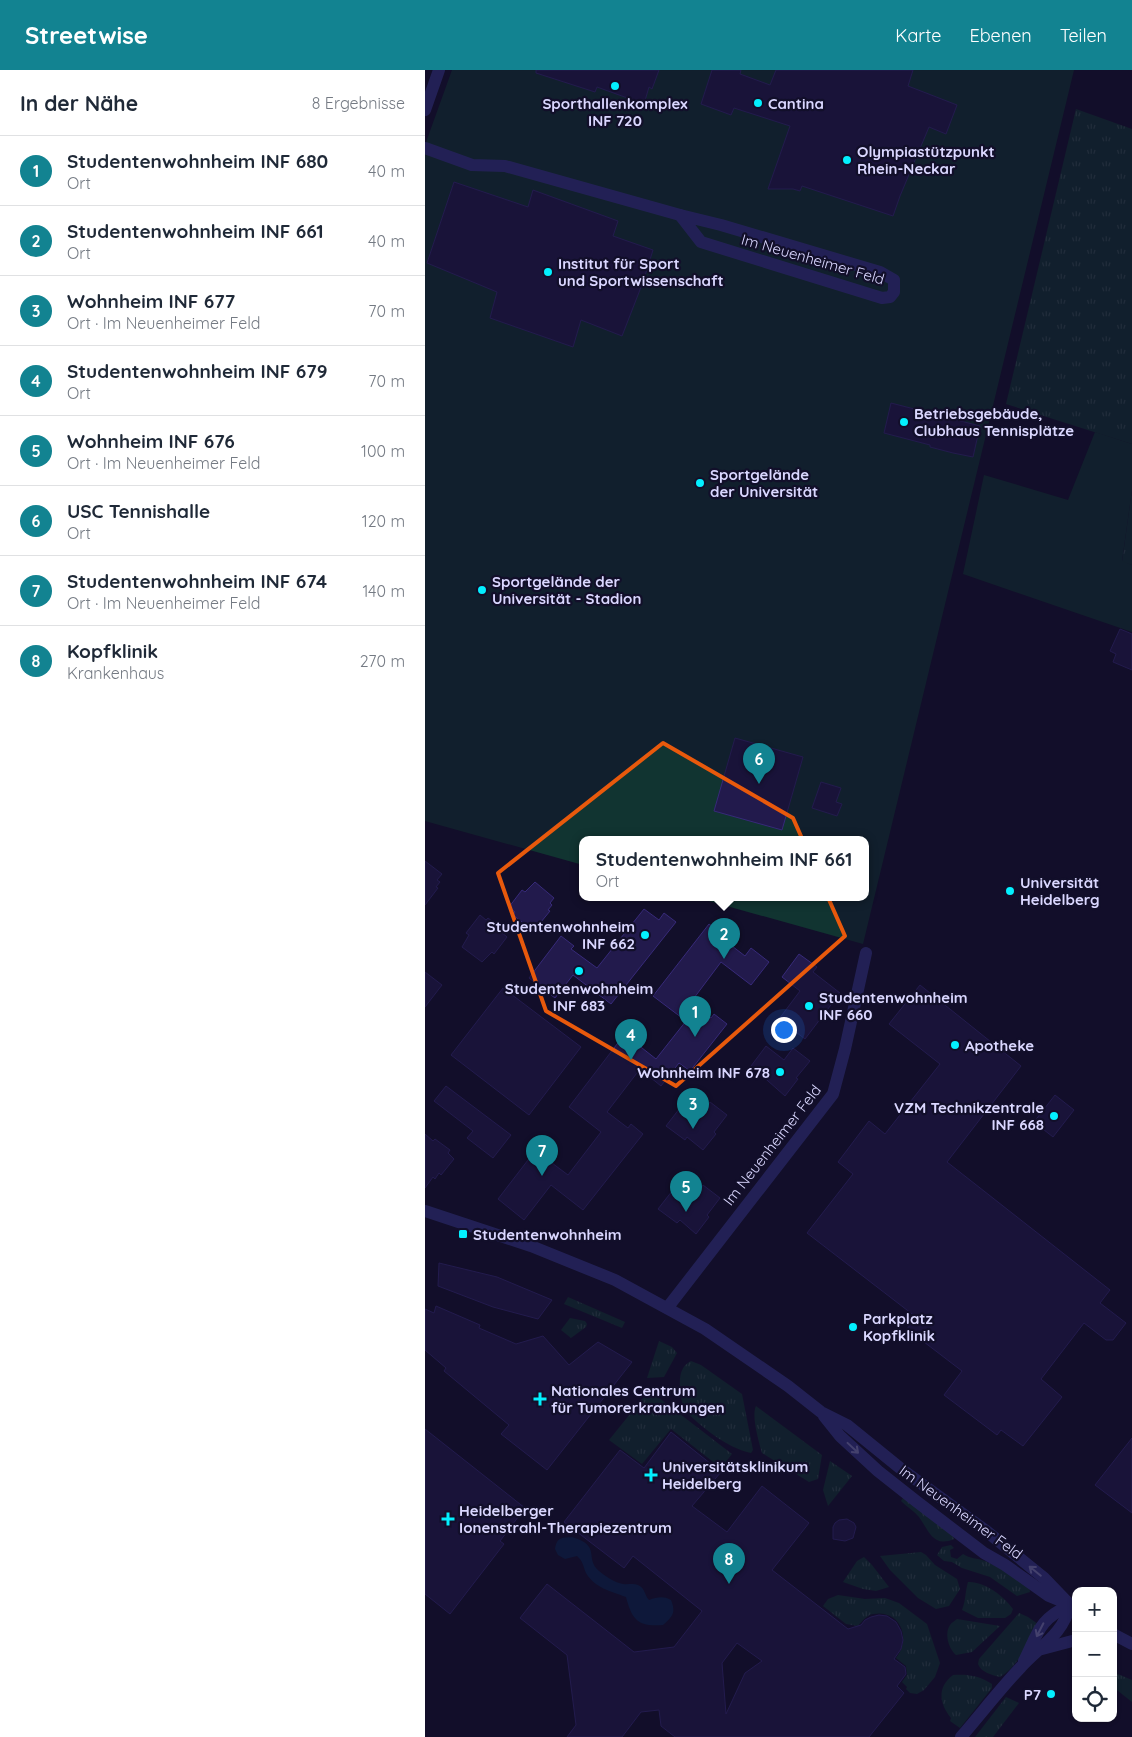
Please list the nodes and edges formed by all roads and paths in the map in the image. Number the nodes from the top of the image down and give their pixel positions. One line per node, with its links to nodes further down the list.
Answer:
1 (439, 70): 2 (street)
2 (425, 110)
3 (425, 148): 4 (street, Im Neuenheimer Feld)
4 (680, 215): 4 (street, Im Neuenheimer Feld)
5 (865, 953): 7 (street, Im Neuenheimer Feld)
6 (425, 1211): 7 (street, Im Neuenheimer Feld)
7 (668, 1307): 8 (street, Im Neuenheimer Feld)
8 (821, 1412): 9 (street, Im Neuenheimer Feld, one-way to 8); 10 (street, Im Neuenheimer Feld, one-way to 10)
9 (1072, 1606)
10 (1072, 1607)
11 (1072, 1607): 17 (street, one-way to 17)
12 (1072, 1609): 16 (street)
13 (1117, 1637): 15 (street)
14 (1072, 1641): 16 (street)
15 (1132, 1644)
16 (1042, 1649): 17 (street)
17 (1022, 1665): 18 (street)
18 (961, 1737)

